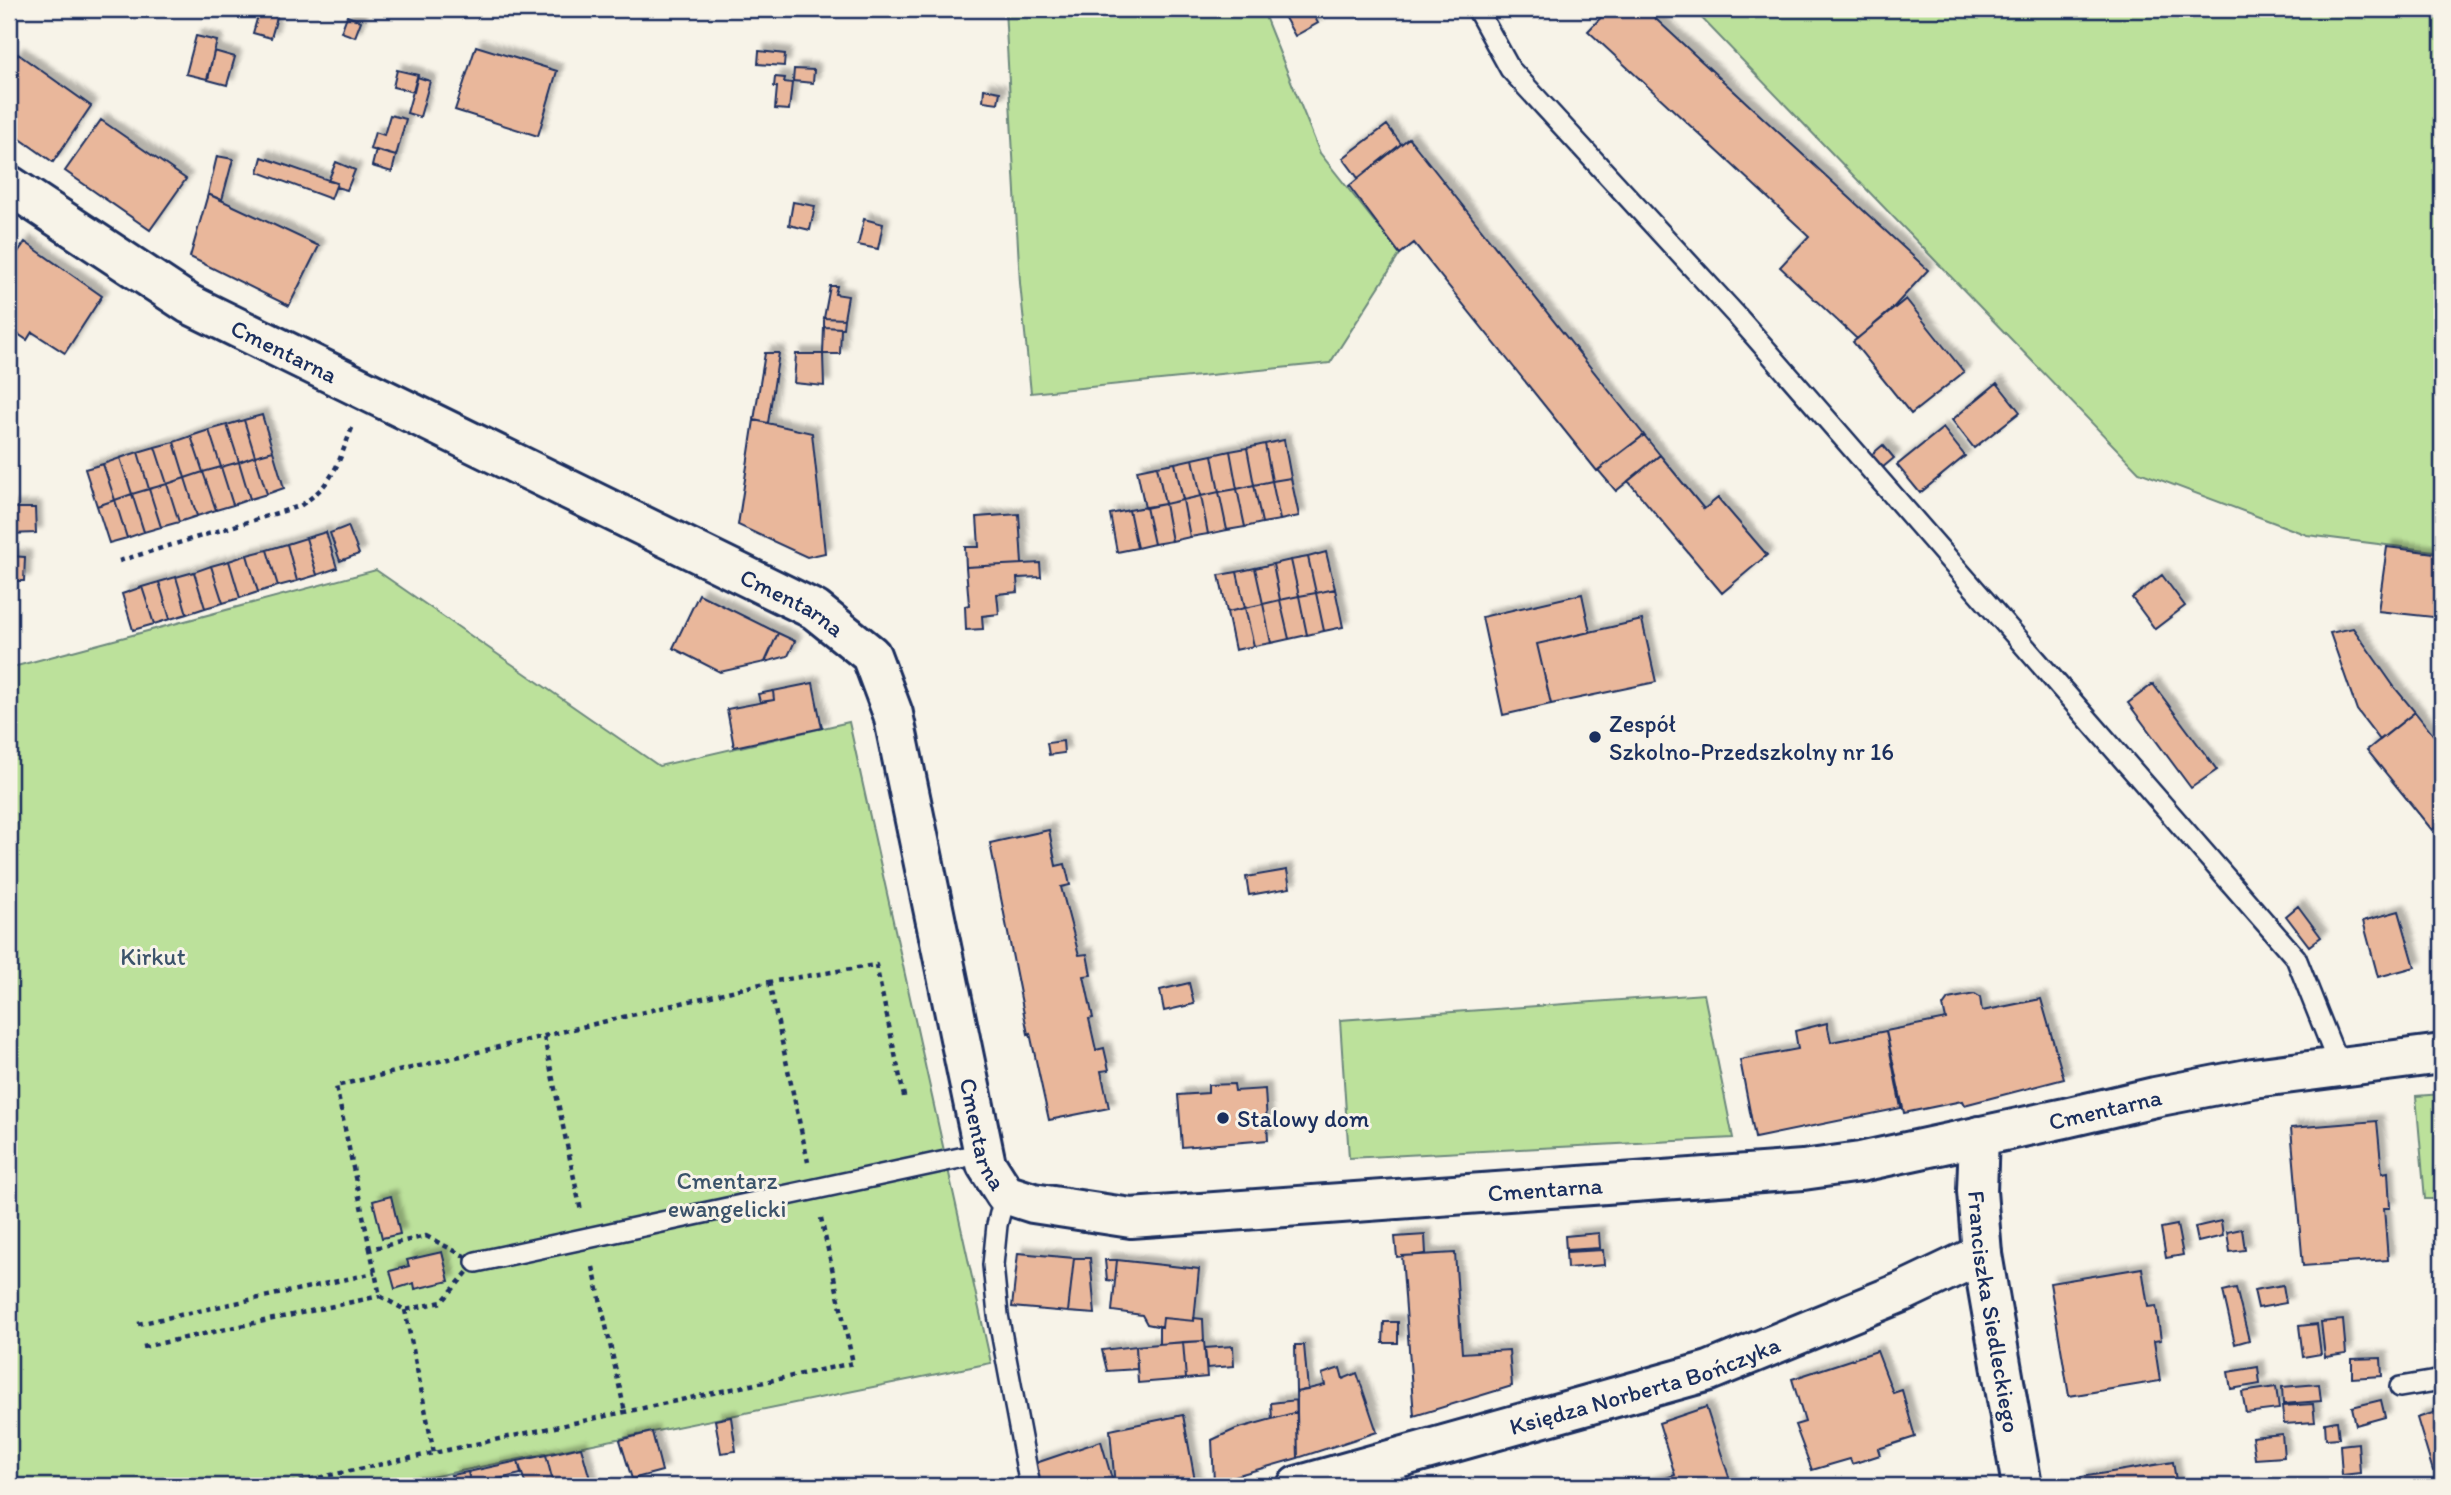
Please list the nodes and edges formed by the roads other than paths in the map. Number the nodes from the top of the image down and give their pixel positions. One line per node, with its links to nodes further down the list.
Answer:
1 (1477, 9): 4 (lane)
2 (9, 185): 6 (street, Cmentarna)
3 (2442, 1054): 4 (street, Cmentarna)
4 (2339, 1066): 5 (street, Cmentarna)
5 (1979, 1136): 7 (street, Cmentarna); 8 (street, Franciszka Siedleckiego)
6 (983, 1153): 7 (street, Cmentarna); 9 (lane)
7 (1004, 1194): 12 (lane)
8 (1982, 1254): 13 (street, Księdza Norberta Bończyka); 14 (street, Franciszka Siedleckiego)
9 (476, 1262)
10 (2442, 1380): 11 (lane)
11 (2400, 1387)
12 (1030, 1486)
13 (1297, 1486)
14 (2022, 1486)

